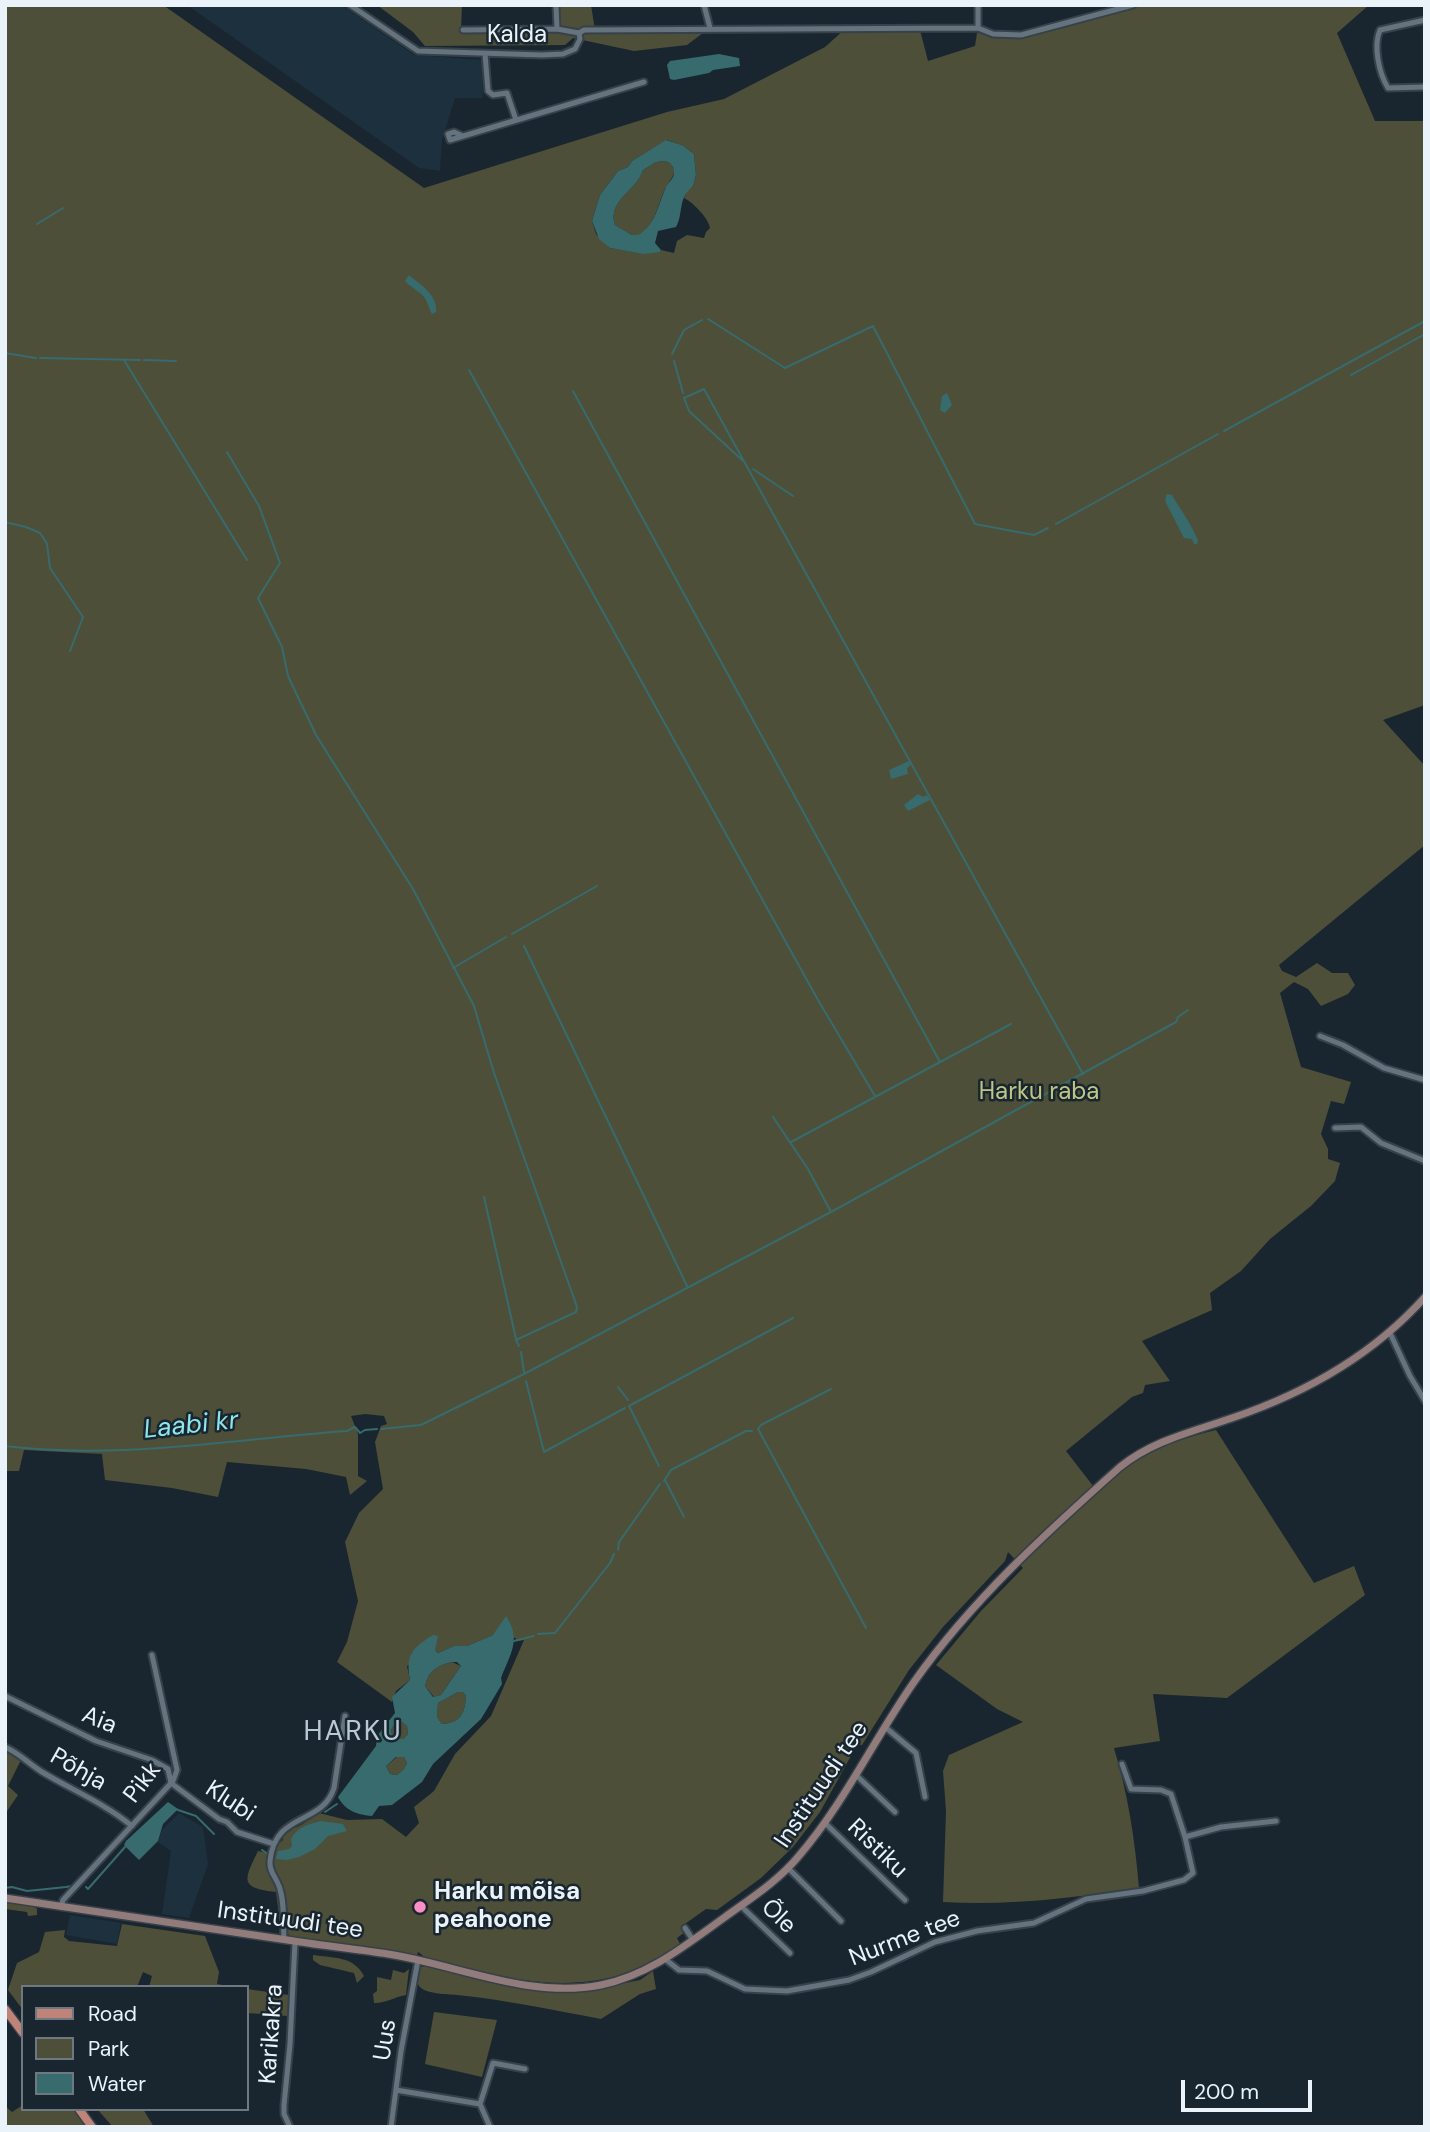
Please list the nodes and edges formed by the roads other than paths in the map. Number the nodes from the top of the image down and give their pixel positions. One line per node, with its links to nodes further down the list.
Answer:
1 (351, 5): 12 (street, Kalda)
2 (556, 5): 9 (street)
3 (704, 5): 7 (street)
4 (978, 5): 8 (street)
5 (1133, 5): 8 (street, Kalda)
6 (1425, 20): 14 (street)
7 (710, 28): 8 (street, Kalda); 11 (street, Kalda)
8 (978, 28)
9 (557, 29): 10 (street); 11 (street)
10 (463, 30)
11 (579, 33): 12 (street, Kalda)
12 (485, 54): 15 (street)
13 (643, 82): 15 (street)
14 (1425, 87)
15 (516, 120): 16 (street)
16 (463, 136)
17 (1320, 1036): 18 (street)
18 (1425, 1080)
19 (1335, 1128): 20 (street)
20 (1425, 1161)
21 (1425, 1297): 22 (street, Instituudi tee)
22 (1390, 1333): 23 (street); 27 (street, Instituudi tee)
23 (1425, 1401)
24 (152, 1655): 31 (street, Pikk)
25 (7, 1699): 31 (street, Aia)
26 (345, 1716): 38 (street)
27 (885, 1727): 30 (street, Instituudi tee); 32 (street)
28 (5, 1747): 36 (street, Põhja)
29 (1122, 1764): 37 (street)
30 (856, 1775): 33 (street); 35 (street, Instituudi tee)
31 (171, 1783): 36 (street, Pikk); 38 (street, Klubi)
32 (925, 1797)
33 (895, 1812)
34 (1276, 1821): 37 (street)
35 (825, 1824): 39 (street, Instituudi tee); 41 (street, Ristiku)
36 (132, 1826): 43 (street, Pikk)
37 (1185, 1837): 50 (street, Nurme tee)
38 (274, 1844): 46 (street)
39 (788, 1868): 42 (street, Instituudi tee); 44 (street)
40 (5, 1898): 43 (street, Instituudi tee)
41 (905, 1900)
42 (741, 1906): 47 (street, Instituudi tee); 49 (street, Õle)
43 (61, 1907): 46 (street, Instituudi tee)
44 (841, 1921)
45 (685, 1928): 47 (street)
46 (284, 1940): 48 (street, Instituudi tee)
47 (693, 1940): 50 (street, Instituudi tee)
48 (295, 1942): 51 (street, Instituudi tee); 58 (street, Karikakra)
49 (790, 1953)
50 (665, 1959): 51 (street, Instituudi tee)
51 (418, 1960): 55 (street, Uus)
52 (5, 2009): 53 (main road)
53 (21, 2029)
54 (525, 2069): 56 (street)
55 (396, 2090): 56 (street); 60 (street, Uus)
56 (480, 2104): 61 (street)
57 (80, 2111): 59 (main road)
58 (289, 2126)
59 (92, 2127)
60 (391, 2127)
61 (490, 2127)

